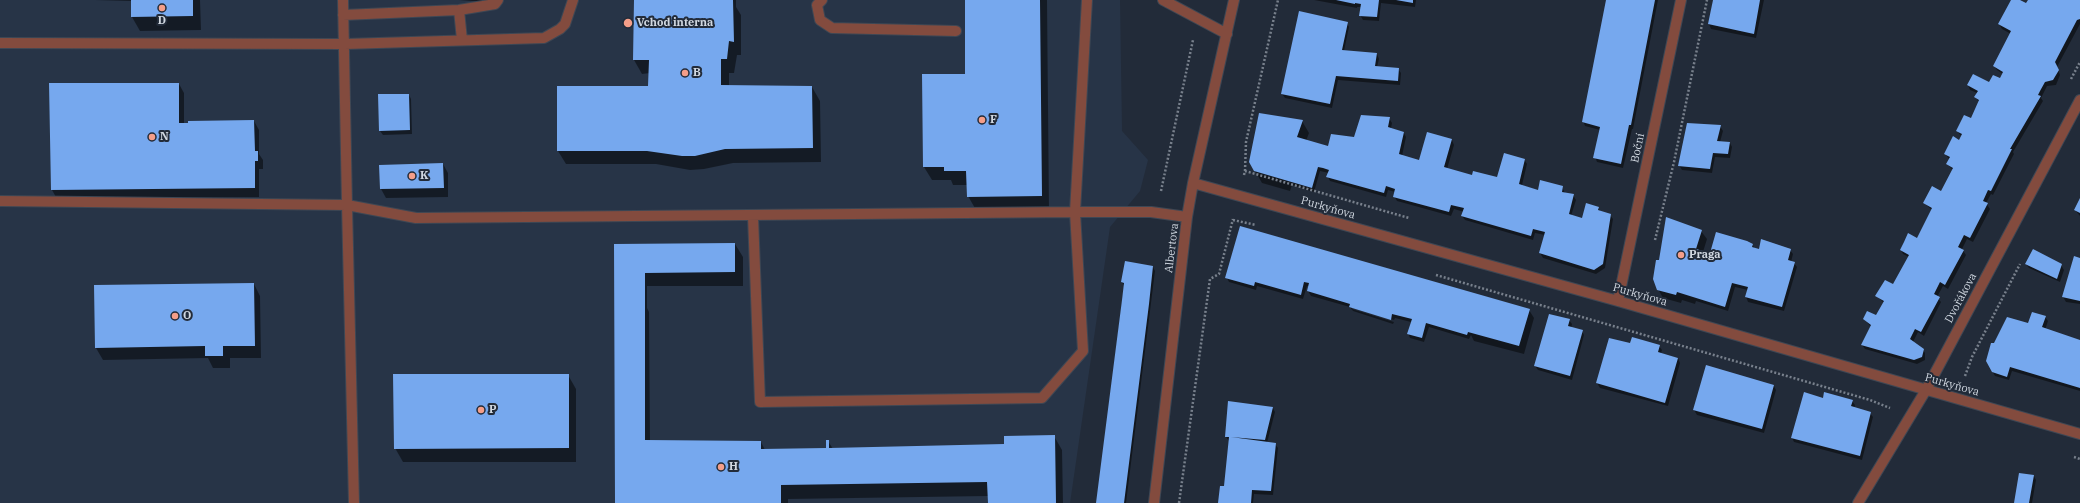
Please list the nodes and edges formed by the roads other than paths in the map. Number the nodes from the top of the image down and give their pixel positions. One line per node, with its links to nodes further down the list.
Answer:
1 (344, 0): 10 (street)
2 (498, 0): 9 (street)
3 (573, 0): 13 (street)
4 (822, 0): 11 (street)
5 (1087, 0): 20 (street)
6 (1163, 0): 12 (street)
7 (1234, 0): 12 (street, Albertova)
8 (1681, 0): 23 (street, Boční)
9 (459, 10): 10 (street); 13 (street)
10 (343, 15): 15 (street)
11 (956, 31)
12 (1227, 34): 17 (street, Albertova)
13 (462, 40): 15 (street)
14 (0, 43): 15 (street)
15 (346, 44): 19 (street)
16 (2080, 100): 24 (street, Dvořákova)
17 (1193, 183): 22 (street, Albertova); 23 (street, Purkyňova)
18 (0, 201): 19 (street)
19 (347, 205): 21 (street); 26 (street)
20 (1075, 212): 21 (street); 21 (street); 22 (street)
21 (753, 216)
22 (1187, 217): 27 (street, Albertova)
23 (1618, 301): 24 (street, Purkyňova)
24 (1926, 390): 25 (street, Purkyňova); 28 (street, Dvořákova)
25 (2080, 434)
26 (354, 503)
27 (1154, 503)
28 (1858, 503)

